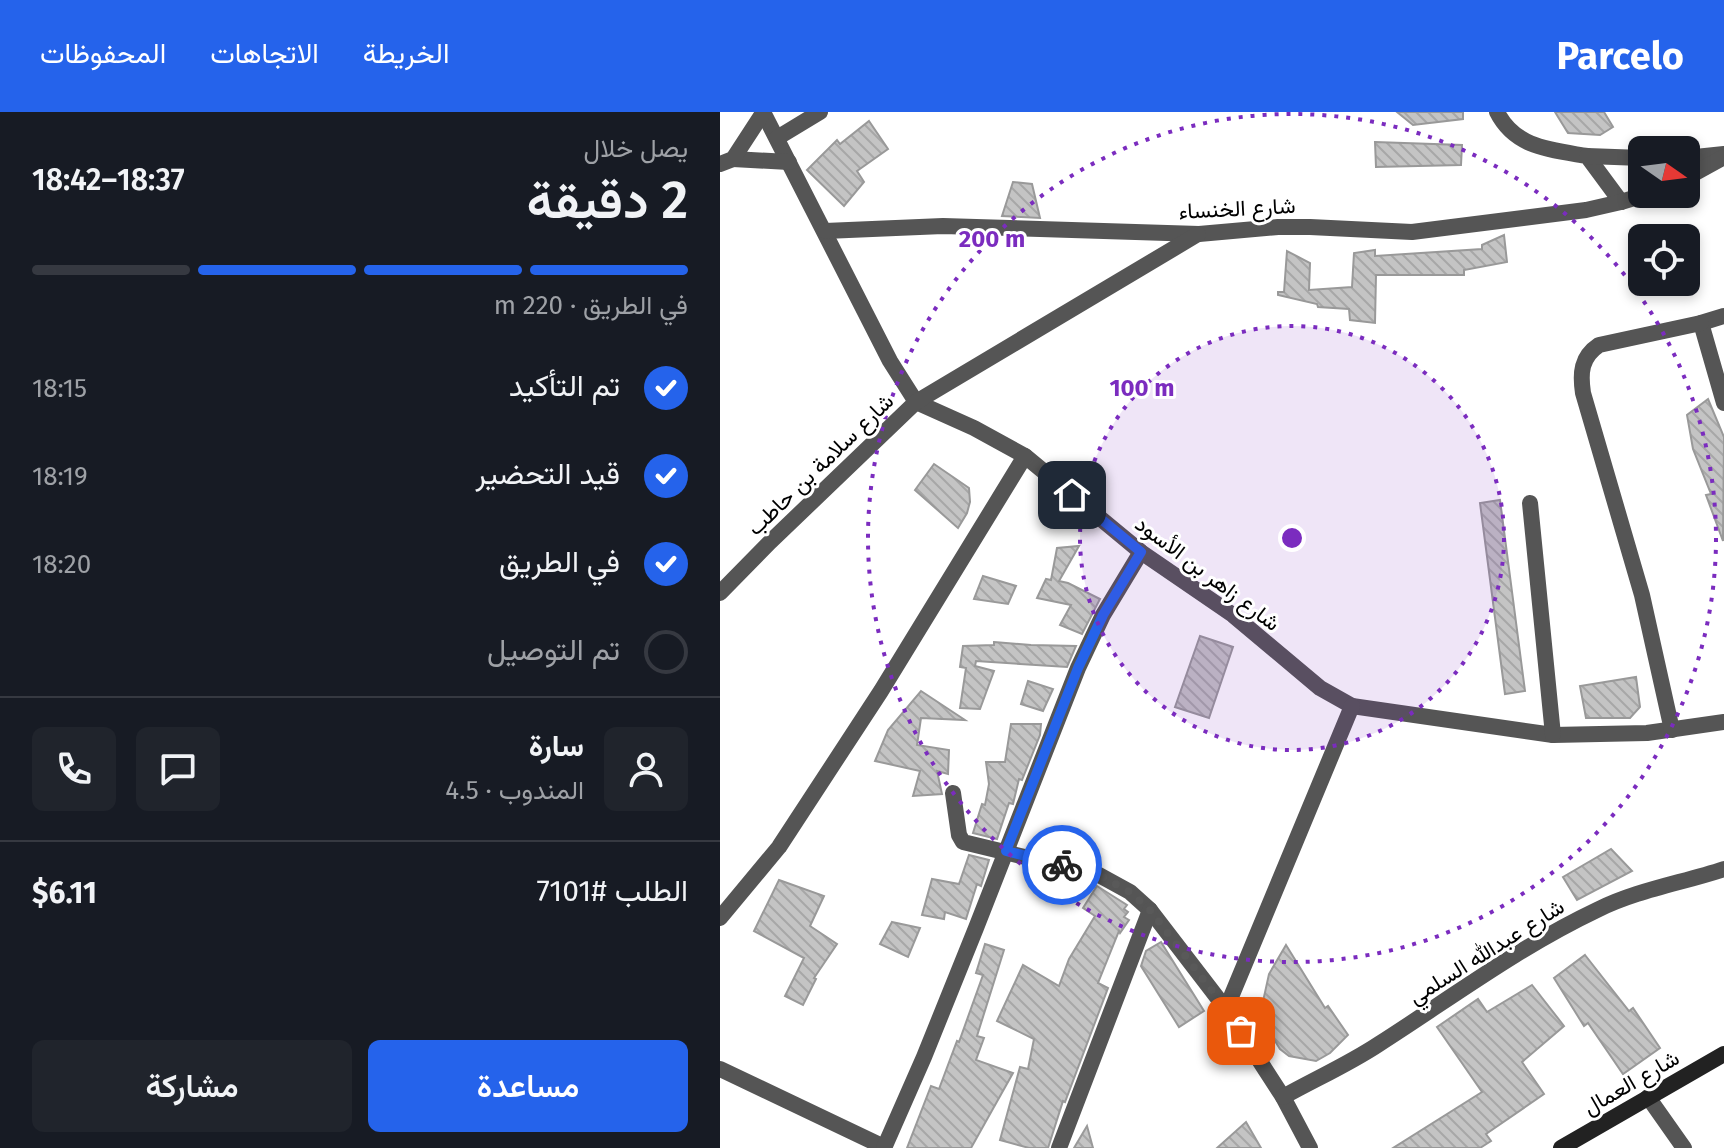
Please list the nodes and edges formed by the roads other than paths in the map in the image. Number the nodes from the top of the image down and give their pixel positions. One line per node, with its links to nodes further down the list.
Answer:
1 (820, 112): 4 (street)
2 (1497, 112): 5 (street)
3 (763, 113): 4 (street); 9 (street)
4 (777, 138): 10 (street)
5 (1587, 156): 7 (street); 13 (street)
6 (1724, 156): 8 (street); 11 (street)
7 (1628, 157)
8 (1700, 157)
9 (726, 162): 10 (street)
10 (789, 162): 14 (street)
11 (1700, 170)
12 (1628, 200): 13 (street, شارع الخنساء)
13 (1621, 202): 15 (street, شارع الخنساء)
14 (825, 231): 15 (street, شارع الخنساء); 18 (street)
15 (1199, 234): 18 (street, شارع سلامة بن حاطب)
16 (1724, 316): 17 (street)
17 (1701, 323): 19 (street); 26 (street)
18 (916, 402): 20 (street, شارع زاهر بن الأسود); 23 (street, شارع سلامة بن حاطب)
19 (1724, 403)
20 (1025, 456): 22 (street, شارع زاهر بن الأسود); 32 (street)
21 (1530, 503): 27 (street)
22 (1141, 552): 24 (street, شارع زاهر بن الأسود); 29 (street)
23 (720, 593)
24 (1352, 706): 27 (street, شارع زاهر بن الأسود); 33 (street)
25 (1724, 722): 26 (street, شارع زاهر بن الأسود)
26 (1672, 730): 27 (street, شارع زاهر بن الأسود)
27 (1553, 735)
28 (953, 793): 29 (street)
29 (1006, 851): 31 (street); 38 (street)
30 (1724, 869): 36 (street, شارع عبدالله السلمي)
31 (1150, 910): 33 (street); 39 (street)
32 (720, 918)
33 (1226, 1009): 36 (street)
34 (1724, 1054): 37 (street, شارع العمال)
35 (720, 1069): 38 (street)
36 (1283, 1097): 40 (street)
37 (1648, 1097): 41 (street, شارع العمال); 42 (street)
38 (884, 1147)
39 (1059, 1148)
40 (1310, 1148)
41 (1561, 1148)
42 (1684, 1148)

